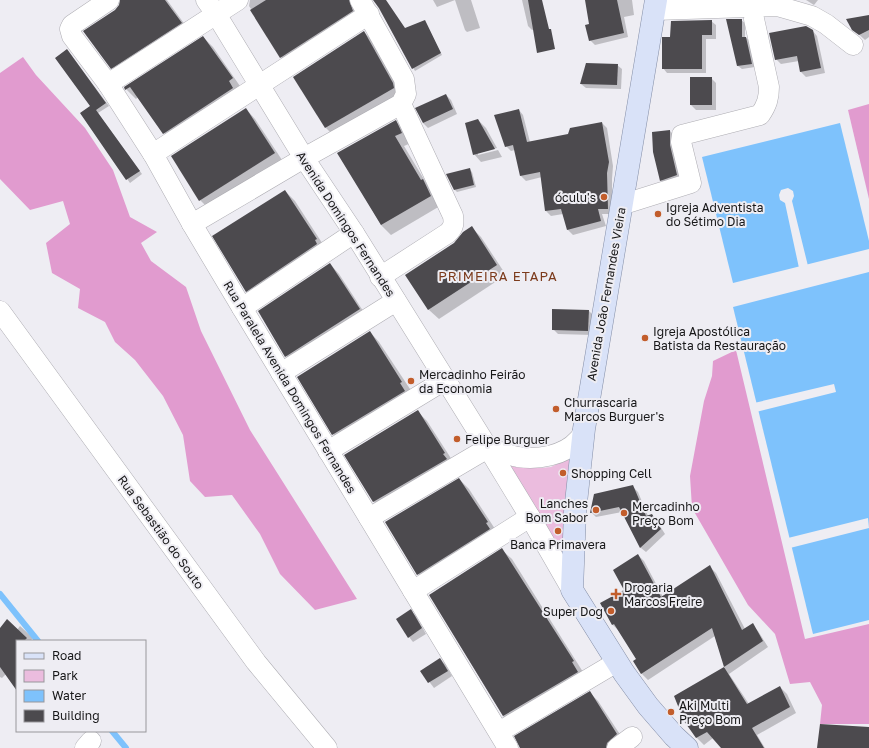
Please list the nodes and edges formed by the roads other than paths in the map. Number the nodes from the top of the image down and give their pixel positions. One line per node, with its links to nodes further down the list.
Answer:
1 (109, 0): 9 (street, Rua Paralela Avenida Domingos Fernandes)
2 (238, 0): 5 (street)
3 (779, 3): 4 (street); 8 (street)
4 (655, 5): 14 (main road, Avenida João Fernandes Vieira)
5 (211, 7): 9 (street); 10 (street, Avenida Domingos Fernandes)
6 (365, 7): 10 (street); 11 (street)
7 (754, 19): 14 (street)
8 (853, 45)
9 (108, 84): 12 (street, Rua Paralela Avenida Domingos Fernandes)
10 (260, 85): 12 (street); 13 (street, Avenida Domingos Fernandes)
11 (401, 104): 13 (street); 17 (street)
12 (153, 154): 15 (street, Rua Paralela Avenida Domingos Fernandes)
13 (304, 158): 15 (street); 16 (street, Avenida Domingos Fernandes)
14 (622, 204): 23 (main road, Avenida João Fernandes Vieira)
15 (192, 224): 19 (street, Rua Paralela Avenida Domingos Fernandes)
16 (354, 233): 17 (street, Avenida Domingos Fernandes); 19 (street)
17 (380, 277): 18 (street, Avenida Domingos Fernandes)
18 (396, 301): 21 (street); 22 (street, Avenida Domingos Fernandes)
19 (242, 308): 21 (street, Rua Paralela Avenida Domingos Fernandes)
20 (0, 310): 32 (street, Rua Sebastião do Souto)
21 (281, 373): 25 (street, Rua Paralela Avenida Domingos Fernandes)
22 (445, 380): 24 (street, Avenida Domingos Fernandes); 25 (street)
23 (584, 429): 24 (street); 28 (main road, Avenida João Fernandes Vieira)
24 (488, 448): 26 (street, Avenida Domingos Fernandes); 27 (street)
25 (328, 451): 27 (street, Rua Paralela Avenida Domingos Fernandes)
26 (530, 517): 28 (street, Avenida Domingos Fernandes); 29 (street)
27 (369, 518): 29 (street, Rua Paralela Avenida Domingos Fernandes)
28 (572, 590): 30 (main road)
29 (413, 591): 31 (street, Rua Paralela Avenida Domingos Fernandes)
30 (617, 662): 31 (street); 33 (main road)
31 (504, 740)
32 (327, 748)
33 (687, 748)

